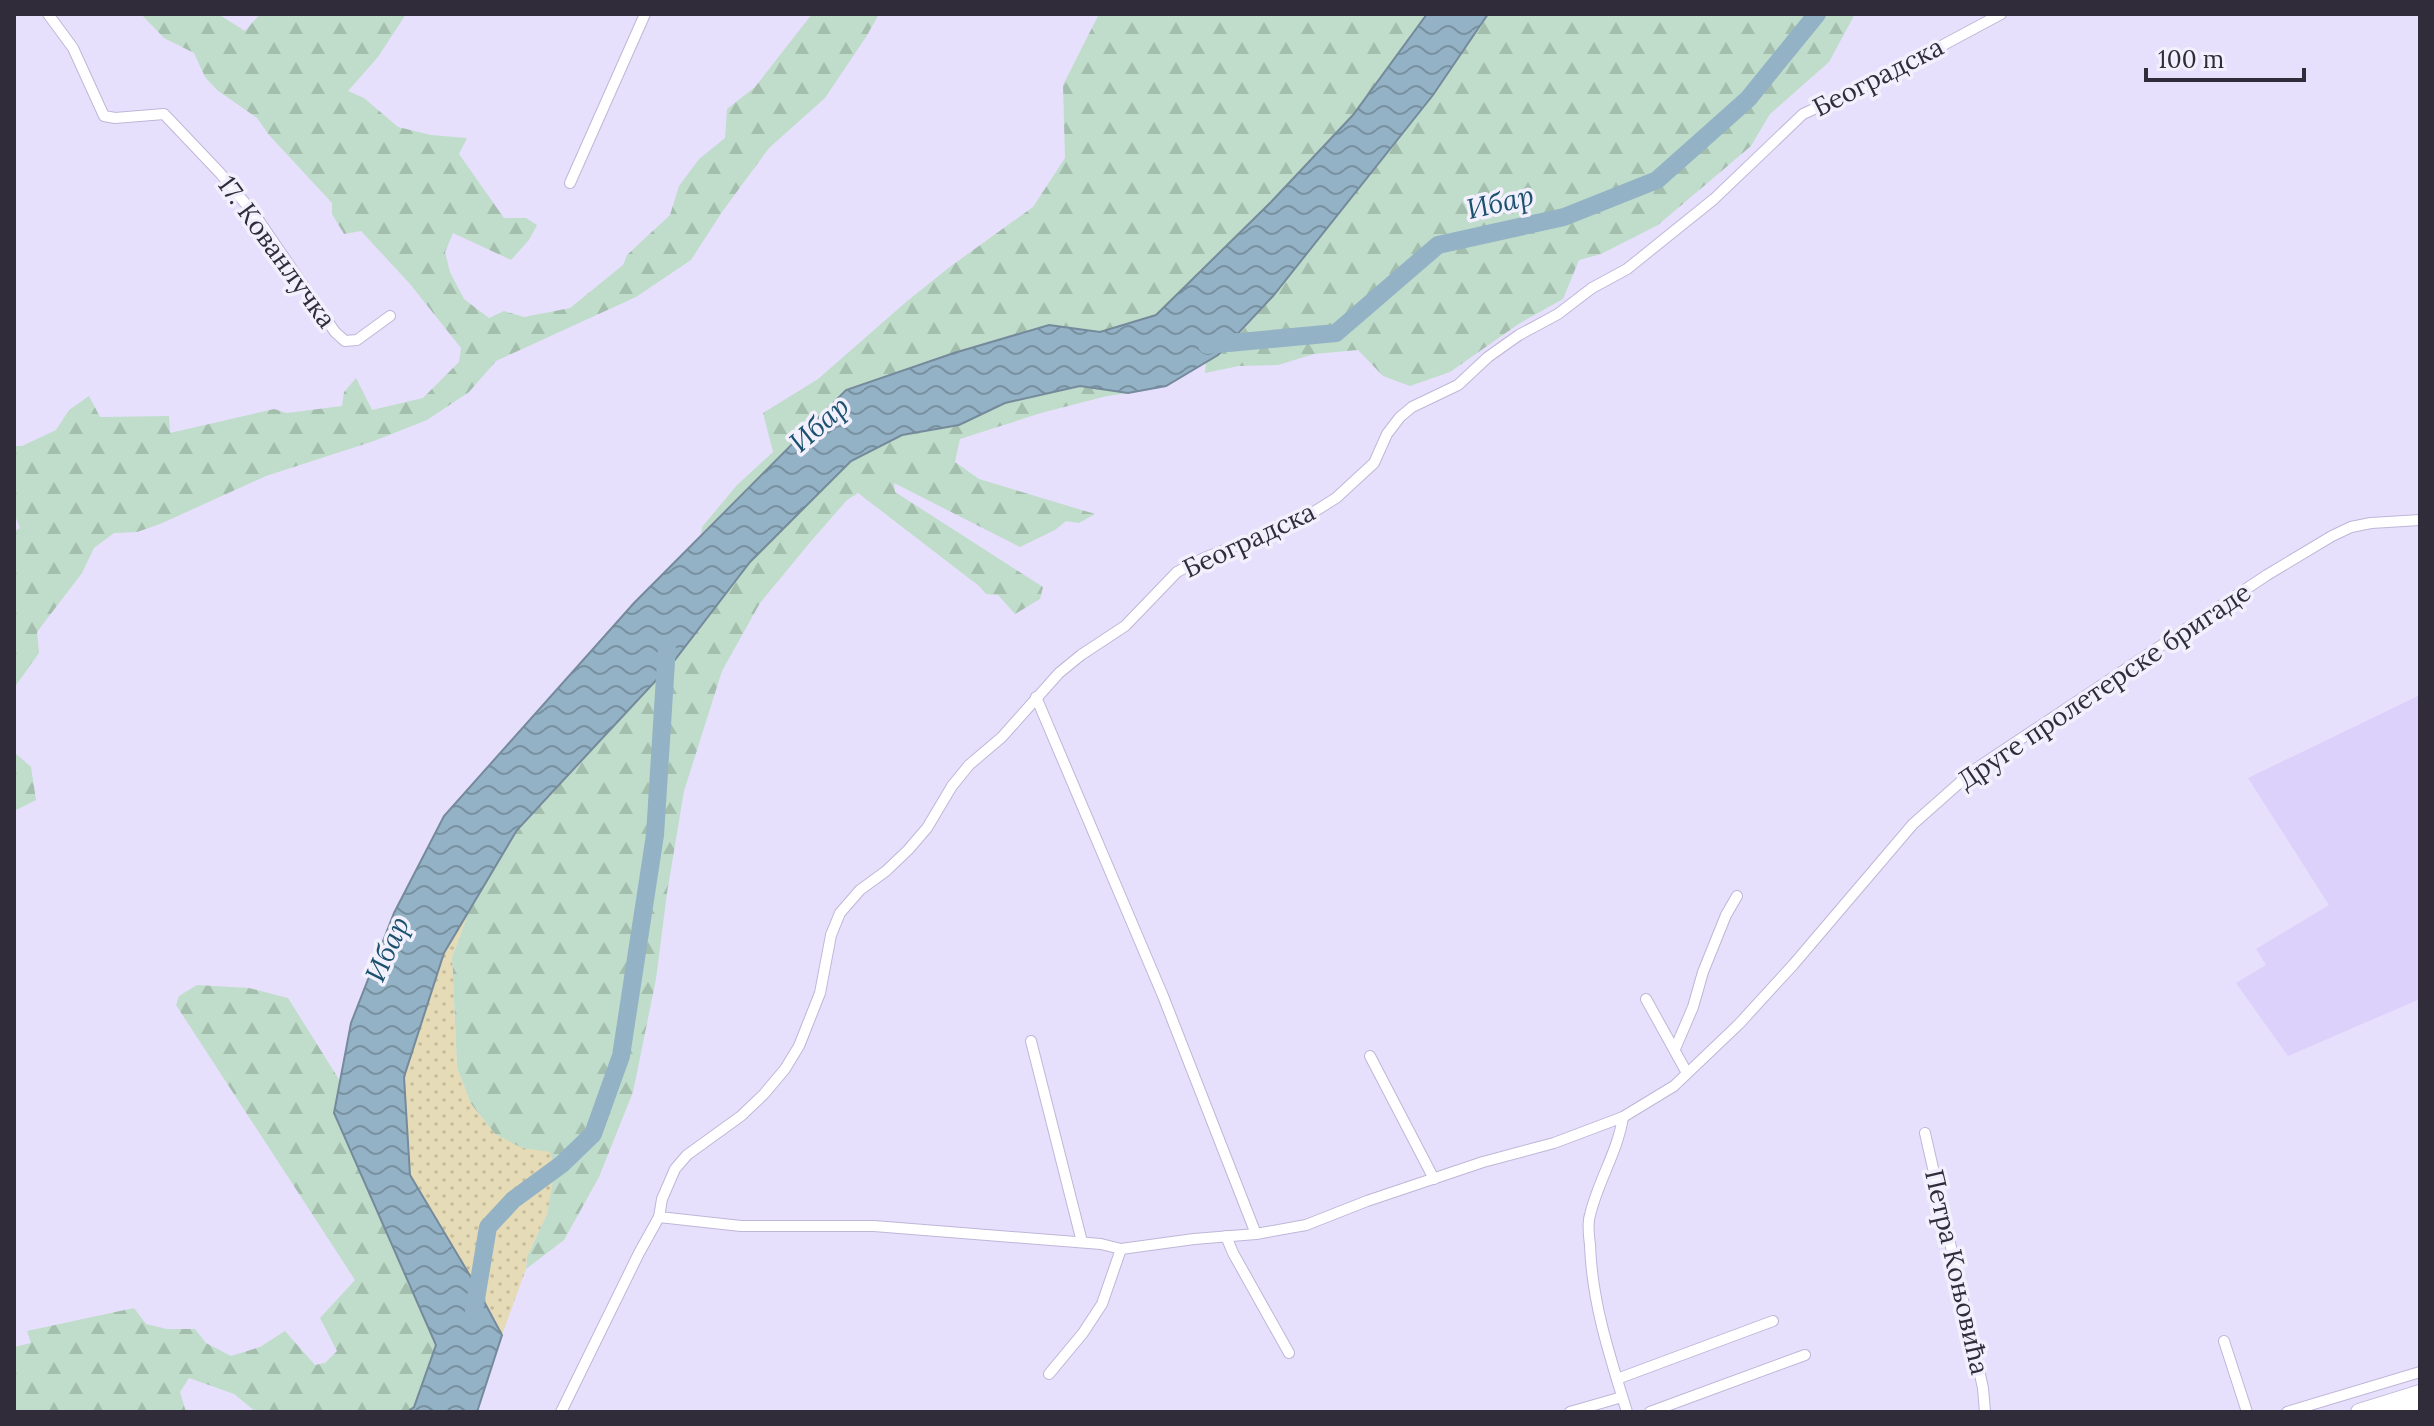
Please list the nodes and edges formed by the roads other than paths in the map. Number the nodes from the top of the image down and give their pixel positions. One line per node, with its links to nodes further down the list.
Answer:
1 (48, 14): 5 (street, 17. Кованлучка)
2 (645, 14): 4 (street)
3 (2001, 14): 7 (street, Београдска)
4 (570, 183)
5 (390, 316)
6 (2420, 520): 13 (street, Друге пролетерске бригаде)
7 (1036, 697): 17 (street, Београдска); 18 (street)
8 (1737, 896): 11 (street)
9 (1646, 999): 11 (street)
10 (1031, 1041): 20 (street)
11 (1675, 1049): 13 (street)
12 (1370, 1056): 16 (street)
13 (1687, 1073): 14 (street, Друге пролетерске бригаде)
14 (1623, 1117): 16 (street, Друге пролетерске бригаде); 28 (street)
15 (1925, 1133): 36 (street, Петра Коњовића)
16 (1434, 1179): 18 (street, Друге пролетерске бригаде)
17 (659, 1217): 20 (street, Друге пролетерске бригаде); 32 (street, Београдска)
18 (1256, 1234): 19 (street, Друге пролетерске бригаде)
19 (1226, 1236): 21 (street, Друге пролетерске бригаде); 24 (street)
20 (1082, 1242): 21 (street, Друге пролетерске бригаде)
21 (1121, 1249): 27 (street)
22 (1773, 1321): 28 (street)
23 (2224, 1341): 37 (street)
24 (1289, 1353)
25 (1805, 1355): 35 (street)
26 (2420, 1372): 38 (street)
27 (1049, 1374)
28 (1617, 1379): 30 (street)
29 (2420, 1393): 39 (main road)
30 (1622, 1397): 33 (street); 34 (street)
31 (2420, 1405): 40 (main road)
32 (561, 1412)
33 (1570, 1412)
34 (1627, 1412)
35 (1650, 1412)
36 (1985, 1412)
37 (2247, 1412)
38 (2287, 1412)
39 (2359, 1412)
40 (2397, 1412)

